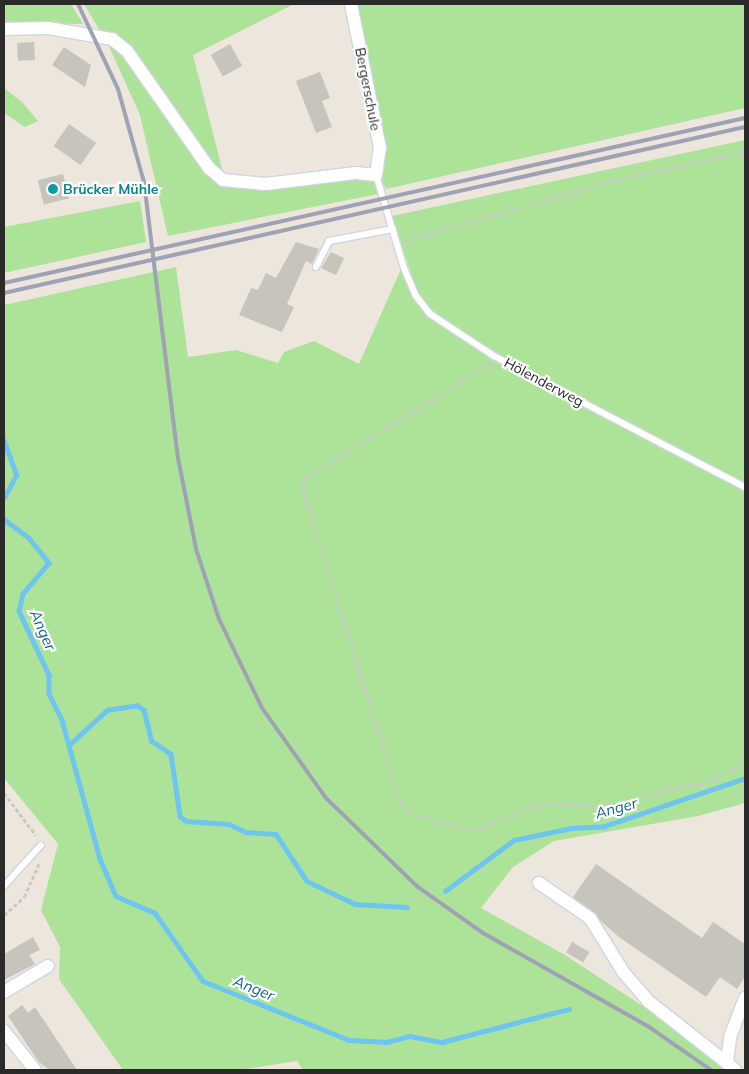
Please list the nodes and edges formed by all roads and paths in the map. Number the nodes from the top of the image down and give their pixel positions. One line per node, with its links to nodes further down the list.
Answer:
1 (351, 4): 4 (street, Bergerschule)
2 (4, 29): 4 (street)
3 (745, 152): 6 (path)
4 (376, 175): 5 (lane, Hölenderweg)
5 (393, 229): 6 (lane, Hölenderweg); 7 (lane)
6 (398, 244): 8 (lane, Hölenderweg)
7 (316, 267)
8 (494, 356): 9 (lane, Hölenderweg); 10 (path)
9 (745, 487)
10 (745, 763)
11 (41, 845): 13 (lane)
12 (539, 883): 18 (street)
13 (4, 886)
14 (48, 966): 15 (street)
15 (4, 992)
16 (745, 998): 18 (street)
17 (4, 1031): 19 (street)
18 (731, 1067)
19 (35, 1070)

